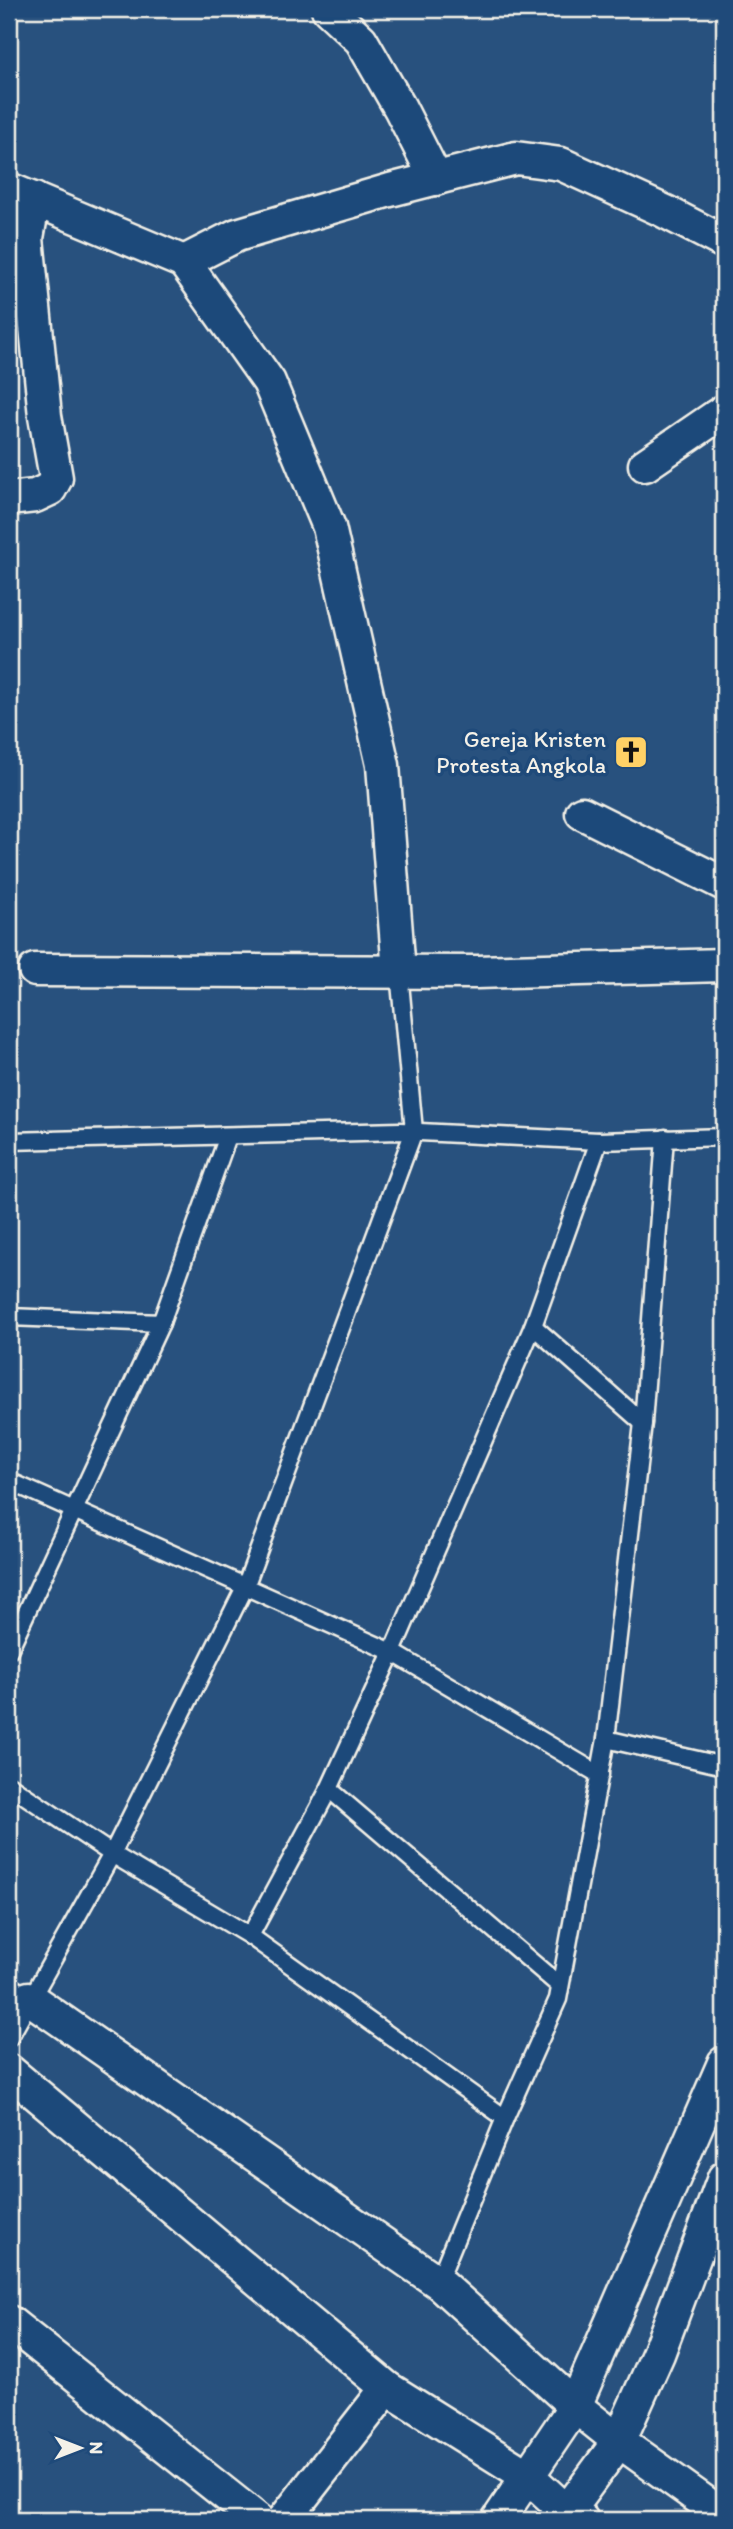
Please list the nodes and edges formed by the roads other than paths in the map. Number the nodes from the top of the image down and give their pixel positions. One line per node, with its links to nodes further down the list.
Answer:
1 (328, 9): 2 (street)
2 (436, 178): 4 (street); 5 (street)
3 (21, 194): 5 (street); 8 (street)
4 (724, 242)
5 (184, 262): 13 (street)
6 (724, 411): 7 (street)
7 (645, 465)
8 (9, 499)
9 (582, 813): 10 (street)
10 (724, 884)
11 (724, 965): 13 (street)
12 (35, 970): 13 (street)
13 (399, 972): 14 (lane)
14 (414, 1131): 15 (lane); 19 (lane); 26 (lane)
15 (228, 1136): 18 (lane); 21 (lane)
16 (724, 1137): 17 (lane)
17 (666, 1139): 19 (lane); 23 (lane)
18 (9, 1141)
19 (599, 1141): 22 (lane)
20 (9, 1317): 21 (lane)
21 (161, 1323): 25 (lane)
22 (533, 1326): 23 (lane); 28 (lane)
23 (643, 1423): 29 (lane)
24 (9, 1481): 25 (lane)
25 (74, 1510): 26 (lane); 27 (lane)
26 (245, 1587): 28 (lane); 34 (lane)
27 (9, 1650)
28 (392, 1652): 31 (lane); 33 (lane)
29 (606, 1739): 30 (lane); 31 (lane)
30 (724, 1766)
31 (600, 1775): 36 (lane)
32 (9, 1785): 34 (lane)
33 (329, 1789): 35 (lane); 36 (lane)
34 (112, 1854): 35 (lane); 37 (lane)
35 (250, 1936): 41 (lane)
36 (560, 1986): 41 (lane)
37 (19, 1992): 38 (lane); 43 (street)
38 (9, 2038)
39 (724, 2063): 46 (street)
40 (9, 2071): 45 (street)
41 (505, 2118): 43 (lane)
42 (724, 2178): 47 (street)
43 (439, 2282): 46 (street)
44 (9, 2322): 51 (street)
45 (387, 2388): 48 (street); 52 (street)
46 (575, 2406): 47 (street); 48 (street)
47 (619, 2441): 49 (street); 50 (street)
48 (529, 2477): 50 (street); 53 (street)
49 (724, 2516)
50 (570, 2517)
51 (258, 2520)
52 (284, 2520)
53 (498, 2520)

